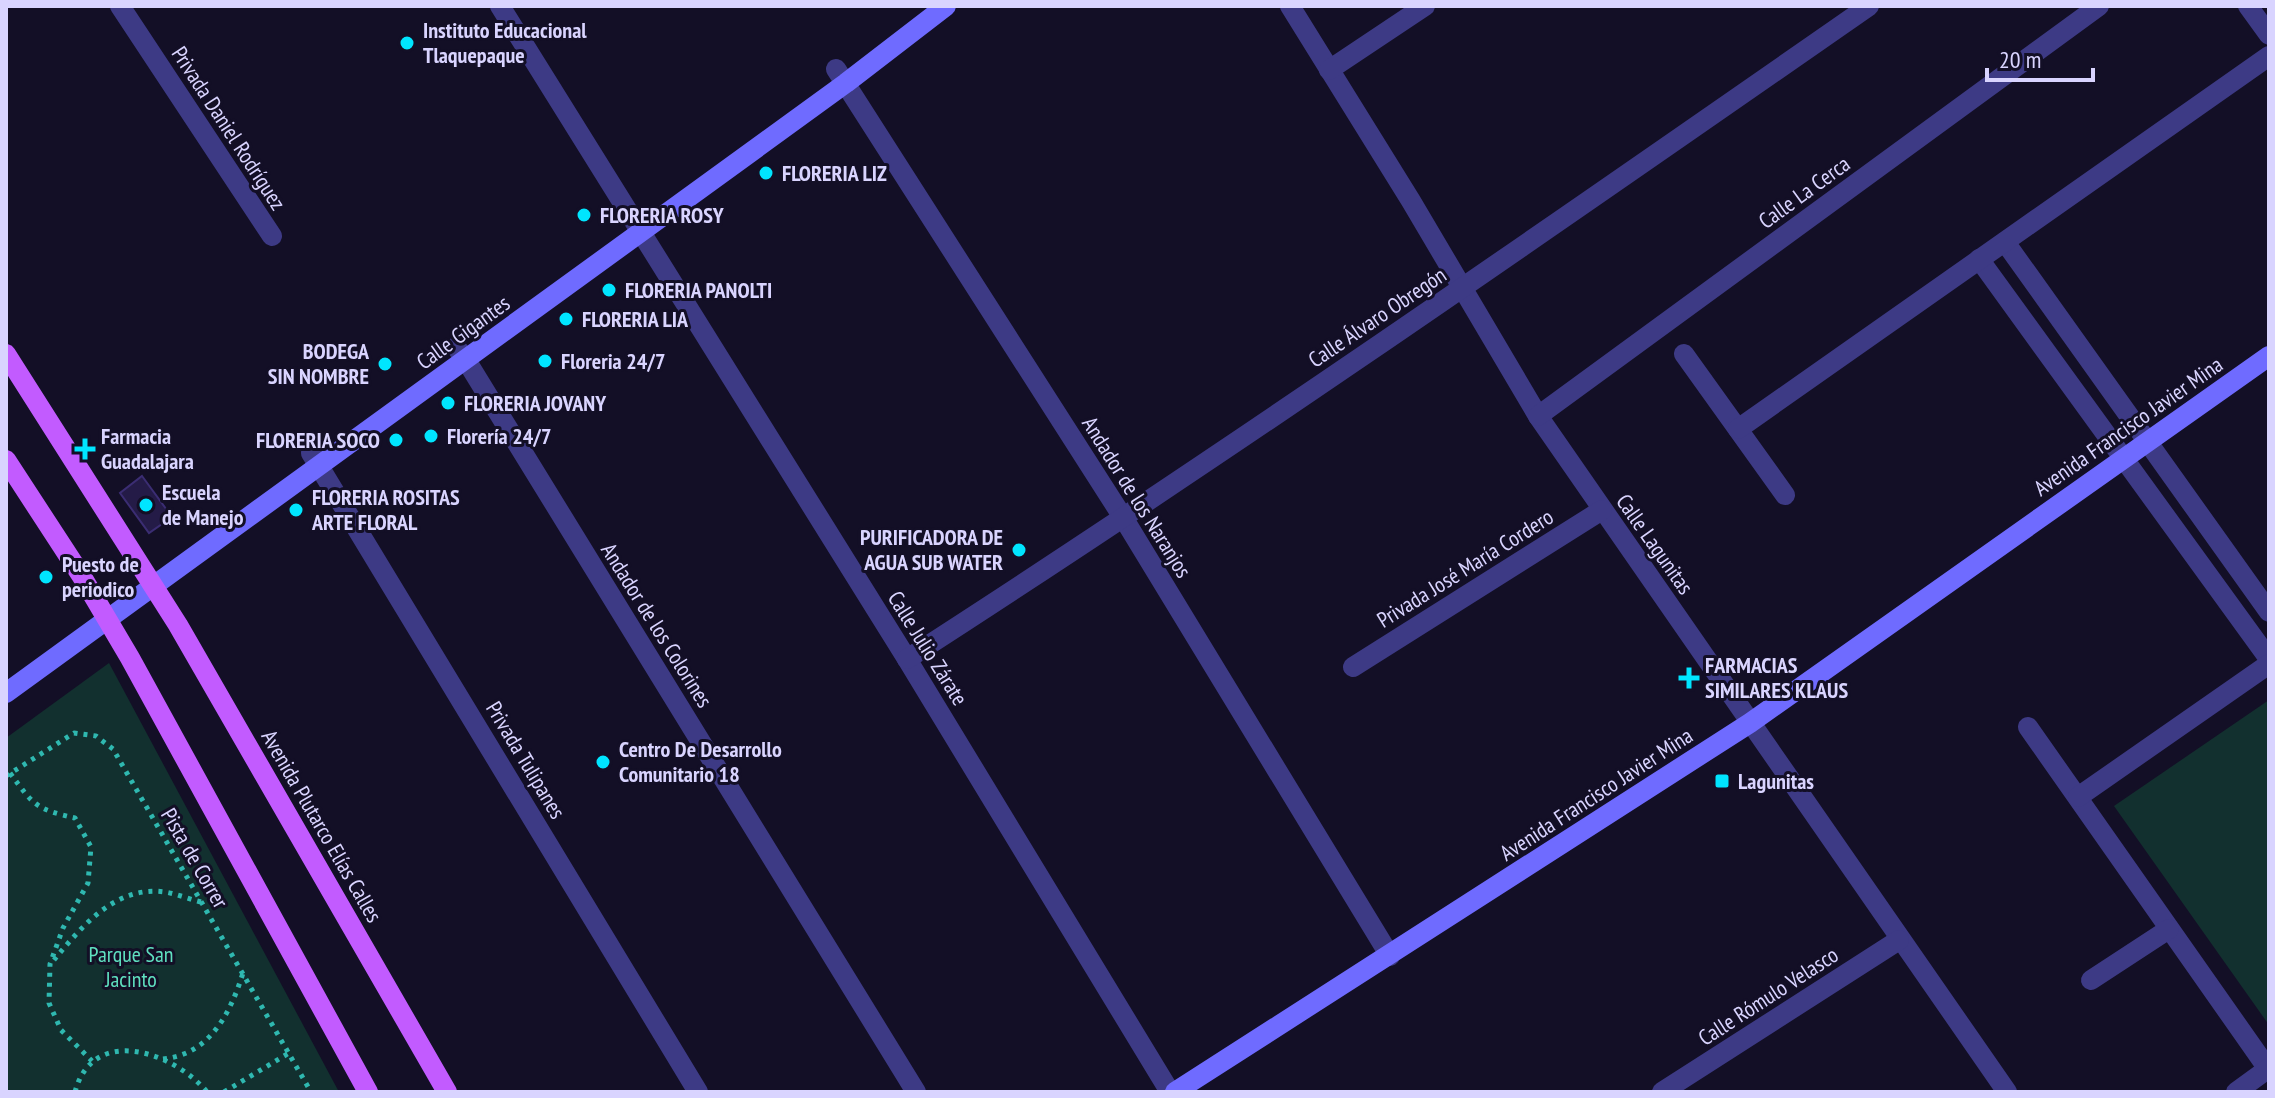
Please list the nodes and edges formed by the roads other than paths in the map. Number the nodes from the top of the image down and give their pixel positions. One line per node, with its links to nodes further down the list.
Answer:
1 (120, 6): 14 (street, Privada Daniel Rodríguez)
2 (500, 6): 13 (street, Calle Julio Zárate)
3 (946, 6): 12 (main road, Calle Gigantes)
4 (1290, 6): 11 (street, Calle Lagunitas)
5 (1425, 6): 11 (street)
6 (1869, 6): 17 (street, Calle Álvaro Obregón)
7 (2099, 6): 22 (street, Calle La Cerca)
8 (2248, 6): 9 (street)
9 (2269, 35)
10 (2269, 56): 15 (street)
11 (1329, 70): 17 (street, Calle Lagunitas)
12 (841, 76): 13 (main road, Calle Gigantes); 30 (street, Andador de los Naranjos)
13 (641, 233): 19 (main road, Calle Gigantes); 34 (street, Calle Julio Zárate)
14 (272, 236)
15 (2005, 242): 16 (street); 24 (street)
16 (1979, 259): 23 (street); 26 (street)
17 (1463, 288): 22 (street, Calle Lagunitas); 30 (street, Calle Álvaro Obregón)
18 (6, 354): 31 (main road, Avenida Plutarco Elías Calles)
19 (461, 354): 25 (main road, Calle Gigantes); 49 (street, Andador de los Colorines)
20 (1684, 354): 23 (street)
21 (2269, 356): 24 (main road, Avenida Francisco Javier Mina)
22 (1538, 416): 29 (street, Calle Lagunitas)
23 (1738, 429): 28 (street)
24 (2148, 442): 26 (main road, Avenida Francisco Javier Mina); 32 (street)
25 (316, 459): 31 (main road, Calle Gigantes); 48 (street, Privada Tulipanes)
26 (2124, 459): 35 (street); 38 (main road, Avenida Francisco Javier Mina)
27 (6, 460): 33 (main road)
28 (1785, 495)
29 (1602, 510): 36 (street, Privada José María Cordero); 38 (street, Calle Lagunitas)
30 (1124, 519): 34 (street, Calle Álvaro Obregón); 43 (street, Andador de los Naranjos)
31 (154, 585): 33 (main road, Calle Gigantes); 47 (main road, Avenida Plutarco Elías Calles)
32 (2269, 612)
33 (107, 618): 37 (main road, Calle Gigantes); 46 (main road)
34 (907, 659): 50 (street, Calle Julio Zárate)
35 (2269, 661): 40 (street)
36 (1353, 667)
37 (6, 693)
38 (1750, 723): 42 (street, Calle Lagunitas); 43 (main road, Avenida Francisco Javier Mina)
39 (2028, 727): 40 (street)
40 (2078, 797): 41 (street)
41 (2169, 929): 44 (street); 45 (street)
42 (1899, 940): 51 (street, Calle Rómulo Velasco); 52 (street, Calle Lagunitas)
43 (1390, 956): 50 (main road, Avenida Francisco Javier Mina)
44 (2091, 980)
45 (2269, 1069): 53 (street)
46 (368, 1092)
47 (447, 1092)
48 (698, 1092)
49 (916, 1092)
50 (1172, 1092)
51 (1662, 1092)
52 (2007, 1092)
53 (2236, 1092)

